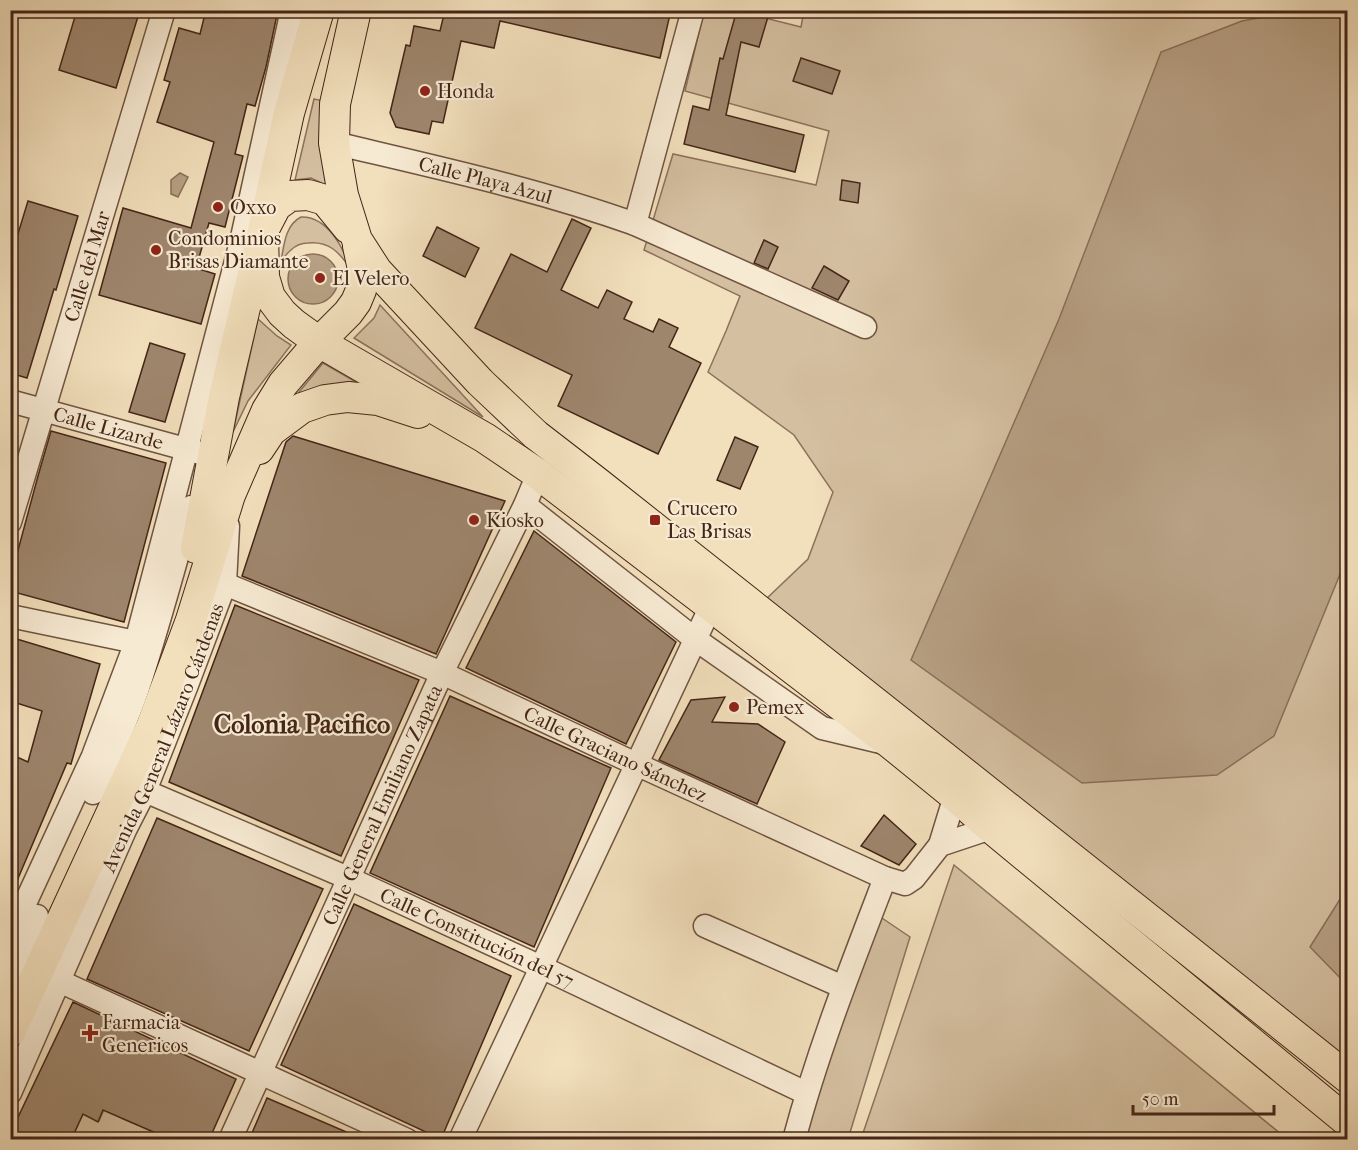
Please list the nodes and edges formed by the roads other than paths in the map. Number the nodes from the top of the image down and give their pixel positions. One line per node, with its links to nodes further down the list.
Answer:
1 (164, 10): 17 (street, Calle del Mar)
2 (292, 10): 19 (street)
3 (305, 10): 8 (main road)
4 (319, 10): 8 (main road)
5 (356, 10): 9 (main road)
6 (373, 10): 9 (main road)
7 (693, 10): 10 (street)
8 (289, 113): 11 (main road)
9 (338, 144): 10 (street, Calle Playa Azul); 12 (main road)
10 (635, 224): 13 (street, Calle Playa Azul)
11 (263, 231): 12 (main road); 14 (main road); 15 (main road, Avenida General Lázaro Cárdenas)
12 (357, 240): 14 (main road); 47 (main road)
13 (865, 327)
14 (319, 342): 18 (main road); 21 (main road)
15 (224, 396): 19 (street, Avenida General Lázaro Cárdenas); 27 (main road, Avenida General Lázaro Cárdenas)
16 (10, 401): 17 (street, Calle Lizarde)
17 (44, 410): 19 (street, Calle Lizarde); 23 (street, Calle del Mar)
18 (485, 438): 20 (main road); 21 (main road)
19 (196, 452): 29 (street, Avenida General Lázaro Cárdenas)
20 (538, 474): 22 (street, Calle General Emiliano Zapata); 25 (main road)
21 (230, 495): 24 (street, Avenida General Lázaro Cárdenas); 27 (main road, Avenida General Lázaro Cárdenas)
22 (525, 505): 28 (street); 30 (street, Calle General Emiliano Zapata)
23 (10, 522)
24 (225, 584): 30 (street, Calle Graciano Sánchez); 33 (street, Avenida General Lázaro Cárdenas)
25 (711, 606): 28 (street); 31 (main road)
26 (10, 616): 29 (street)
27 (191, 620): 45 (main road, Avenida General Lázaro Cárdenas)
28 (695, 639): 31 (street); 32 (street)
29 (144, 644): 40 (street); 41 (street, Avenida General Lázaro Cárdenas)
30 (442, 673): 32 (street, Calle Graciano Sánchez); 37 (street, Calle General Emiliano Zapata)
31 (891, 744): 34 (main road)
32 (636, 764): 38 (street, Calle Graciano Sánchez); 42 (street)
33 (145, 791): 37 (street, Calle Constitución del 57); 43 (street, Avenida General Lázaro Cárdenas)
34 (955, 796): 35 (main road); 36 (street)
35 (991, 828): 36 (street); 50 (main road)
36 (940, 845): 38 (street, Calle Graciano Sánchez)
37 (348, 878): 42 (street, Calle Constitución del 57); 46 (street, Calle General Emiliano Zapata)
38 (885, 878): 44 (street)
39 (705, 926): 44 (street)
40 (10, 936)
41 (12, 966)
42 (541, 967): 49 (street, Calle Constitución del 57); 53 (street)
43 (59, 981): 46 (street); 48 (street, Avenida General Lázaro Cárdenas)
44 (843, 987): 49 (street)
45 (10, 1032)
46 (260, 1071): 51 (street, Calle General Emiliano Zapata); 52 (street)
47 (1347, 1078)
48 (10, 1093)
49 (806, 1093): 54 (street)
50 (1347, 1122)
51 (230, 1140)
52 (407, 1140)
53 (460, 1140)
54 (794, 1140)

